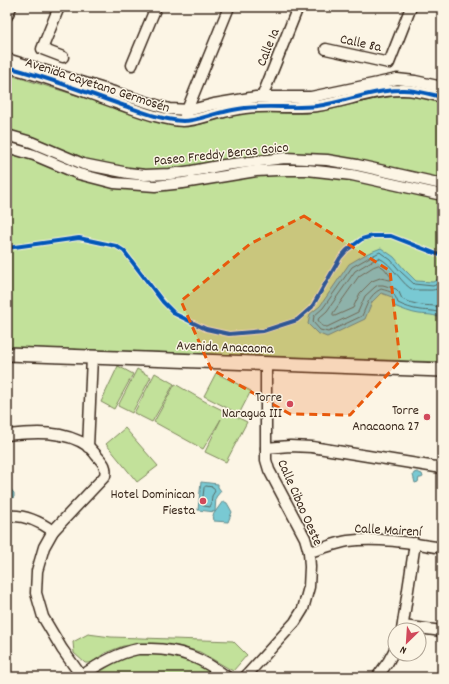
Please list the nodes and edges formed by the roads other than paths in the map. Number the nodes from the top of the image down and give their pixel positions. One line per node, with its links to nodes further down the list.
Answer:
1 (11, 7): 7 (street)
2 (59, 7): 9 (street)
3 (156, 7): 11 (street)
4 (229, 7): 16 (street)
5 (298, 7): 14 (street, Calle 1a)
6 (411, 7): 8 (street, Calle 8a)
7 (7, 16)
8 (326, 49)
9 (63, 57)
10 (7, 58): 16 (street, Avenida Cayetano Germosén)
11 (132, 65)
12 (7, 67): 17 (street, Avenida Cayetano Germosén)
13 (442, 87): 14 (street, Avenida Cayetano Germosén)
14 (262, 97): 16 (street, Avenida Cayetano Germosén)
15 (442, 97): 17 (street, Avenida Cayetano Germosén)
16 (187, 110): 17 (street)
17 (184, 121)
18 (7, 135): 20 (street, Paseo Freddy Beras Goico)
19 (7, 147): 21 (street, Paseo Freddy Beras Goico)
20 (442, 184)
21 (442, 195)
22 (7, 354): 23 (main road, Avenida Anacaona)
23 (92, 357): 24 (main road, Avenida Anacaona); 27 (street)
24 (266, 363): 25 (main road, Avenida Anacaona); 28 (street, Calle Cibao Oeste)
25 (442, 370)
26 (7, 435): 27 (street)
27 (88, 447): 31 (street)
28 (266, 448): 29 (street); 34 (street, Calle Cibao Oeste)
29 (442, 468)
30 (7, 516): 31 (street)
31 (53, 531): 39 (street)
32 (415, 543): 33 (street, Calle Mairení); 34 (street, Calle Mairení); 35 (street)
33 (442, 548)
34 (309, 552): 41 (street, Calle Cibao Oeste)
35 (404, 622)
36 (427, 630): 37 (street)
37 (442, 631)
38 (388, 662): 42 (street)
39 (82, 677): 40 (street)
40 (227, 677)
41 (245, 677)
42 (377, 677)

